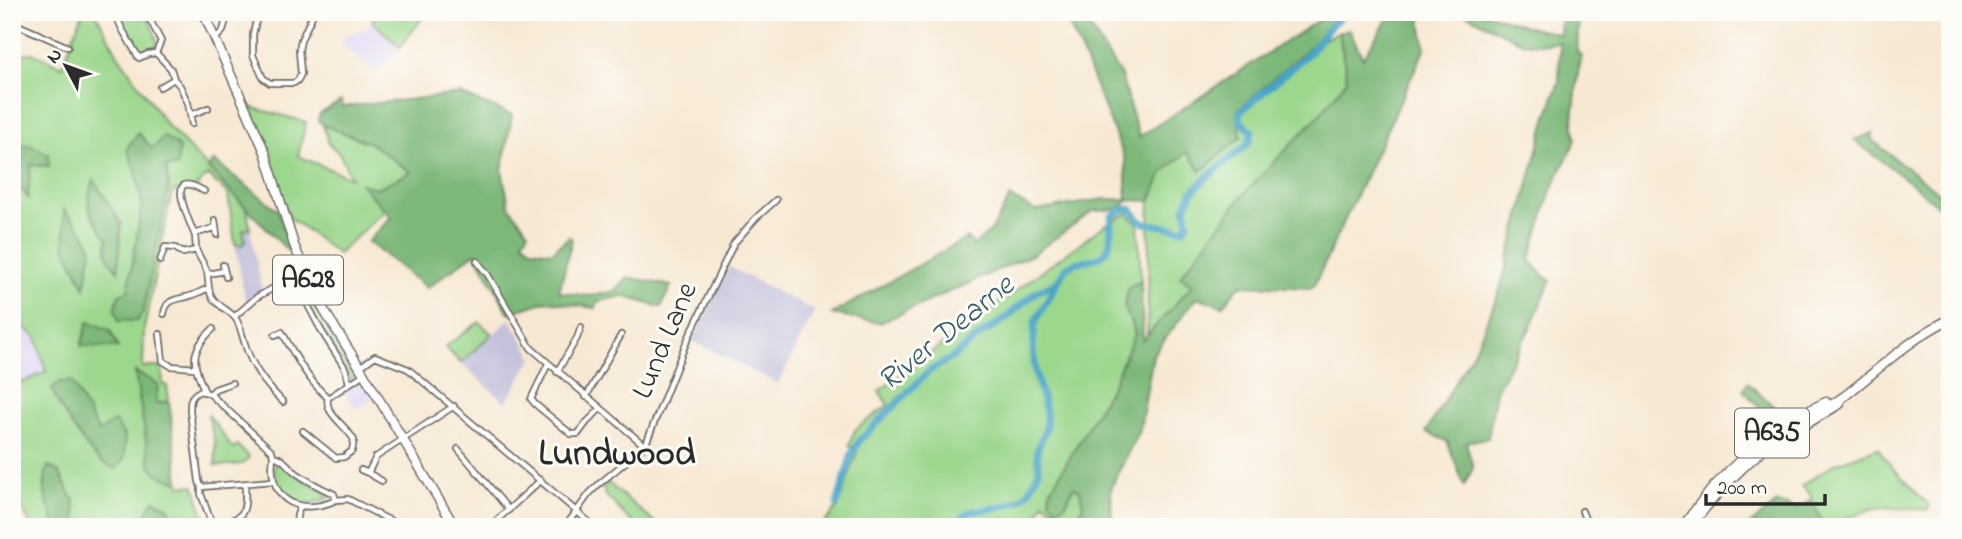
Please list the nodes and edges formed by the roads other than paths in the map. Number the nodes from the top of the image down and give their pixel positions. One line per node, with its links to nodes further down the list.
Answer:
1 (117, 12): 10 (street)
2 (203, 12): 8 (highway, A628)
3 (228, 12): 8 (street)
4 (258, 12): 5 (street)
5 (314, 12)
6 (12, 19): 9 (street)
7 (150, 20): 10 (street)
8 (215, 38): 26 (highway, A628)
9 (68, 47)
10 (156, 53): 11 (street)
11 (174, 79): 12 (street); 14 (street)
12 (160, 87)
13 (208, 108): 14 (street)
14 (191, 115): 15 (street)
15 (192, 124)
16 (204, 191): 20 (street)
17 (776, 200): 55 (street, Lund Lane)
18 (215, 219): 19 (street)
19 (216, 227): 20 (street); 21 (street)
20 (195, 234): 22 (street)
21 (216, 235)
22 (196, 250): 23 (street); 27 (street)
23 (160, 261)
24 (477, 261): 38 (street)
25 (224, 271): 27 (street)
26 (304, 271): 28 (street); 40 (highway, A628)
27 (208, 274): 29 (street)
28 (287, 280): 31 (street); 43 (street)
29 (209, 288): 30 (street); 31 (street)
30 (164, 314)
31 (234, 317): 48 (street)
32 (1950, 319): 44 (highway, A635)
33 (581, 327): 41 (street)
34 (213, 329): 39 (street)
35 (160, 334): 39 (street)
36 (275, 335): 47 (street)
37 (621, 335): 46 (street)
38 (548, 364): 41 (street); 50 (street)
39 (195, 368): 45 (street)
40 (362, 370): 43 (street); 49 (street); 52 (highway, A628)
41 (557, 372): 46 (street)
42 (232, 383): 45 (street)
43 (349, 383): 47 (street)
44 (1854, 388): 53 (highway, A635); 54 (highway, A635)
45 (207, 393): 57 (street); 64 (street)
46 (586, 397): 50 (street)
47 (328, 398): 51 (street)
48 (283, 402)
49 (454, 406): 52 (street); 60 (street)
50 (601, 408): 55 (street)
51 (303, 431)
52 (403, 440): 59 (street); 74 (highway, A628)
53 (1775, 440): 54 (highway); 67 (highway, A635)
54 (1758, 445): 67 (highway, A635)
55 (645, 446): 69 (street, Lund Lane)
56 (458, 449): 68 (street)
57 (273, 456): 61 (street); 65 (street)
58 (361, 470): 59 (street)
59 (368, 473): 62 (street)
60 (541, 480): 68 (street); 69 (street)
61 (273, 481): 63 (street); 66 (street)
62 (382, 481)
63 (245, 484): 64 (street); 71 (street)
64 (201, 487): 71 (street)
65 (337, 500): 66 (street); 73 (street)
66 (300, 507): 72 (street)
67 (1701, 508): 81 (highway, A635); 82 (highway, A635)
68 (509, 510): 75 (street)
69 (576, 510): 76 (street, Lund Lane); 77 (street)
70 (1582, 511): 78 (street)
71 (214, 527)
72 (296, 527)
73 (395, 527)
74 (455, 527)
75 (486, 527)
76 (565, 527)
77 (595, 527)
78 (1588, 527)
79 (1598, 527): 80 (street)
80 (1616, 527)
81 (1683, 527)
82 (1691, 527)

